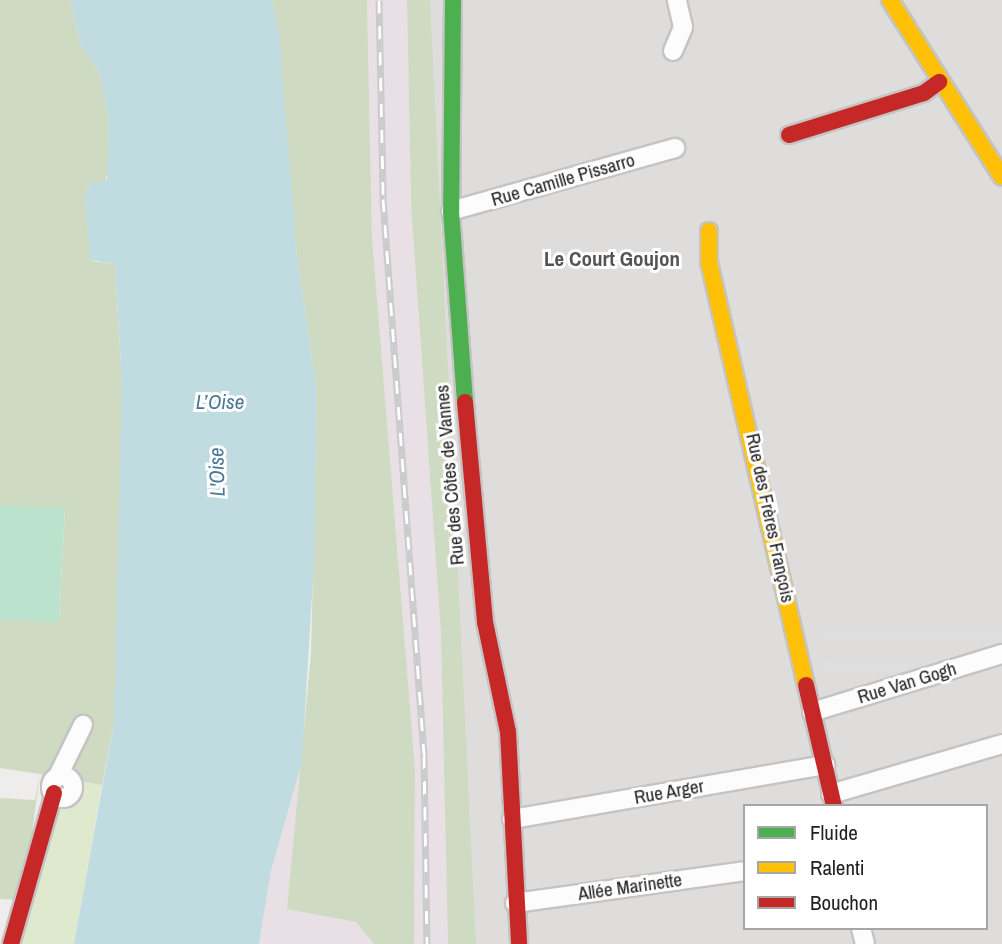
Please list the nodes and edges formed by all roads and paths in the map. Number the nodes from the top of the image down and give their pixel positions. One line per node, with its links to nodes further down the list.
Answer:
1 (677, 0): 4 (street)
2 (890, 0): 5 (street)
3 (457, 1): 9 (street, Rue des Côtes de Vannes)
4 (673, 51)
5 (939, 82): 6 (street); 8 (street)
6 (789, 135)
7 (674, 148): 9 (street, Rue Camille Pissarro)
8 (1002, 177)
9 (450, 211): 18 (street, Rue des Côtes de Vannes)
10 (709, 231): 12 (street, Rue des Frères François)
11 (1002, 654): 12 (street, Rue Van Gogh)
12 (812, 712): 15 (street, Rue des Frères François)
13 (83, 725): 16 (street)
14 (1000, 750): 17 (street)
15 (825, 765): 17 (street, Rue des Frères François); 18 (street, Rue Arger)
16 (60, 786): 21 (street)
17 (832, 800)
18 (512, 819): 20 (street, Rue des Côtes de Vannes)
19 (743, 871): 20 (street, Allée Marinette)
20 (515, 903): 22 (street, Rue des Côtes de Vannes)
21 (11, 944)
22 (519, 944)

